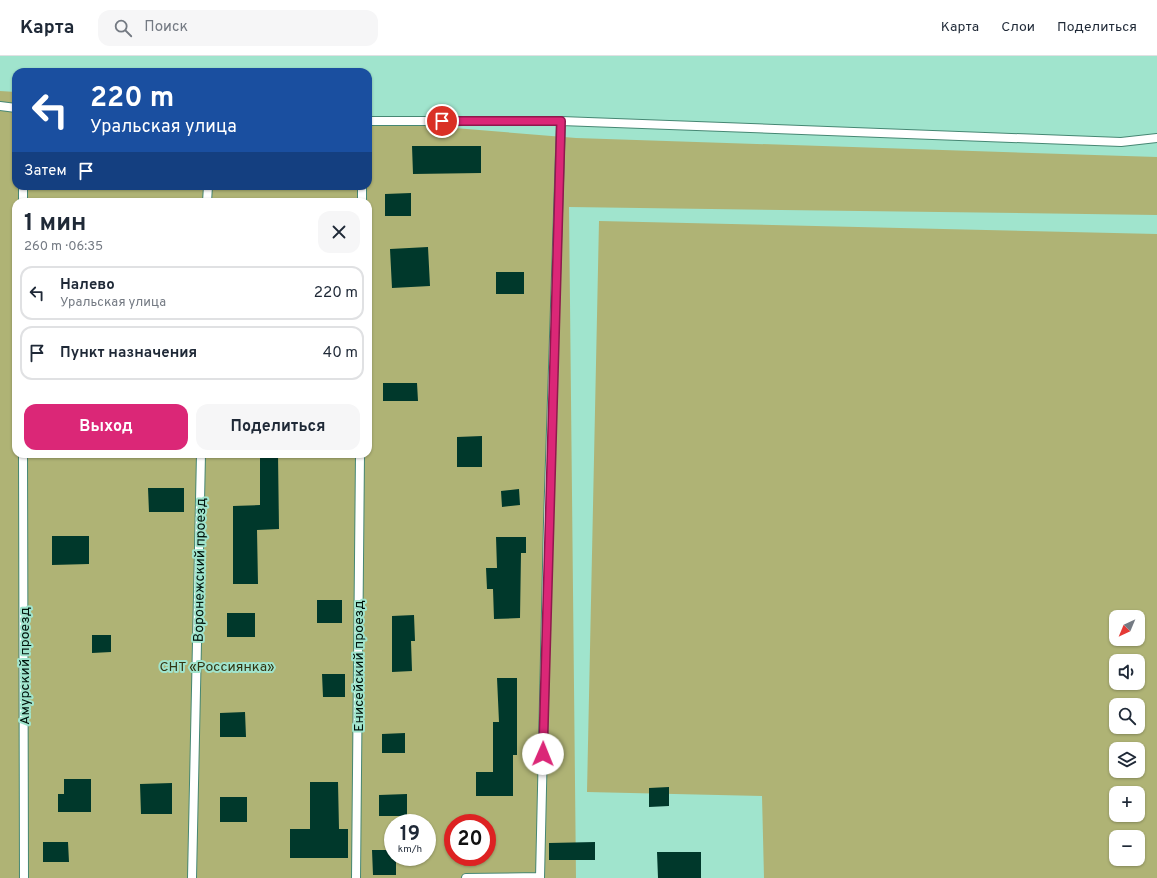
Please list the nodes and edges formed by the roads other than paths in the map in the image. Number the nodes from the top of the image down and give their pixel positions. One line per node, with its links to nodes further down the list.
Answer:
1 (0, 106): 2 (lane)
2 (12, 108)
3 (372, 121): 4 (lane)
4 (561, 121): 5 (lane); 9 (lane)
5 (1157, 138)
6 (23, 458): 10 (lane, Амурский проезд)
7 (202, 458): 11 (lane, Воронежский проезд)
8 (360, 458): 12 (lane, Енисейский проезд)
9 (540, 877): 13 (lane)
10 (24, 878)
11 (192, 878)
12 (356, 878)
13 (466, 878)

